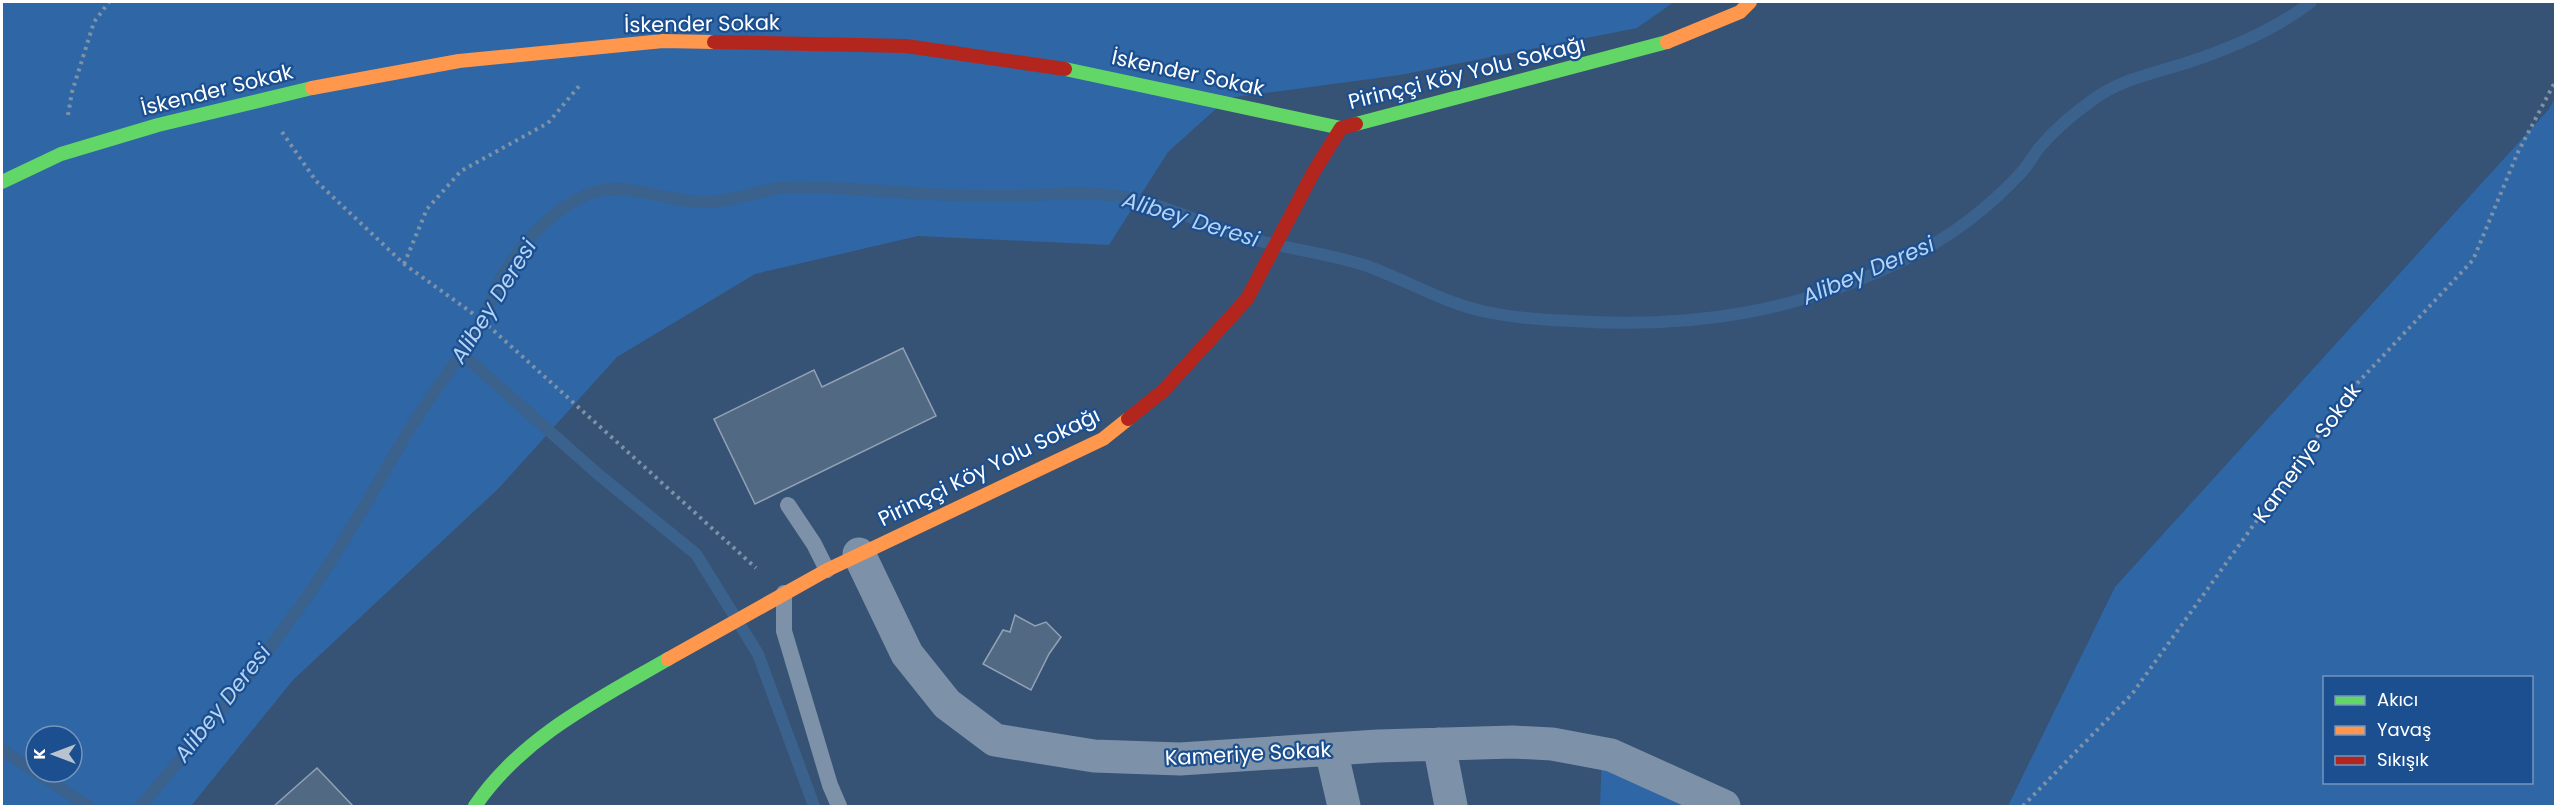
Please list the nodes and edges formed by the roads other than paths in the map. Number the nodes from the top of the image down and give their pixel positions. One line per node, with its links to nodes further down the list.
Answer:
1 (1750, 2): 2 (main road, Pirinççi Köy Yolu Sokağı)
2 (1341, 128): 3 (main road, İskender Sokak); 5 (main road, Pirinççi Köy Yolu Sokağı)
3 (2, 182)
4 (788, 505): 6 (lane)
5 (860, 554): 6 (main road, Pirinççi Köy Yolu Sokağı); 9 (street, Kameriye Sokak)
6 (827, 570): 7 (main road, Pirinççi Köy Yolu Sokağı)
7 (784, 592): 10 (main road, Pirinççi Köy Yolu Sokağı); 11 (lane)
8 (1439, 744): 9 (street, Kameriye Sokak); 13 (street); 14 (street, Kameriye Sokak)
9 (1331, 750): 12 (street)
10 (475, 807)
11 (839, 807)
12 (1344, 807)
13 (1451, 807)
14 (1724, 807)

